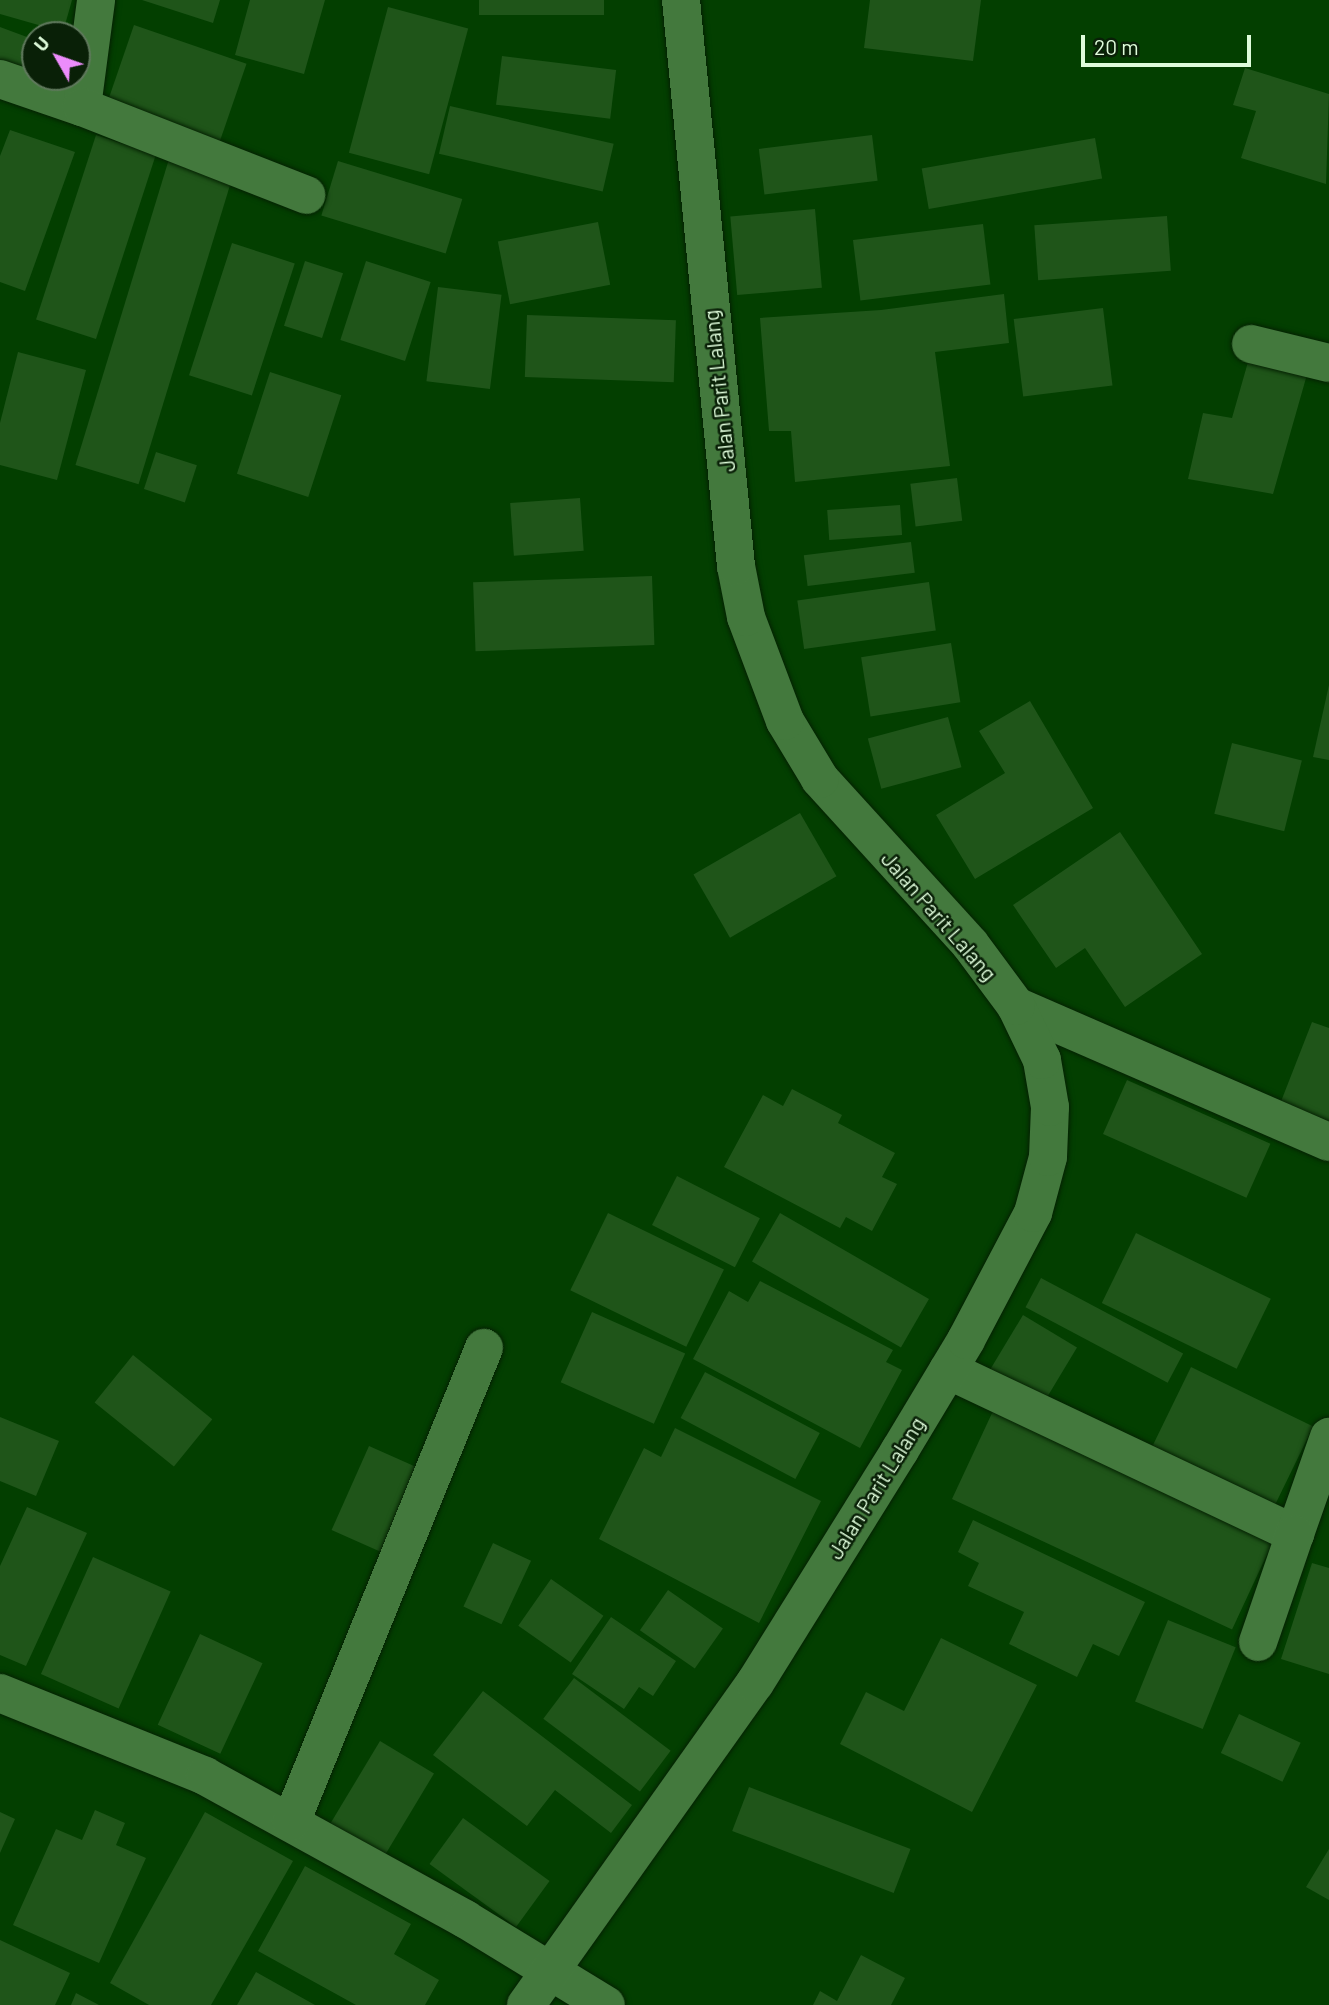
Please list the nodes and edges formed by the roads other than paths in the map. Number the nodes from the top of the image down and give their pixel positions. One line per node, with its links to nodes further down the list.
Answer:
1 (96, 0): 4 (street)
2 (681, 0): 8 (street, Jalan Parit Lalang)
3 (0, 79): 4 (street)
4 (82, 107): 5 (street)
5 (306, 195)
6 (1251, 344): 7 (street)
7 (1329, 363)
8 (1016, 1006): 9 (street); 11 (street, Jalan Parit Lalang)
9 (1329, 1142)
10 (484, 1348): 16 (street)
11 (948, 1370): 13 (street); 17 (street, Jalan Parit Lalang)
12 (1329, 1437): 13 (street)
13 (1295, 1534): 14 (street)
14 (1258, 1642)
15 (0, 1693): 16 (street)
16 (291, 1822): 17 (street)
17 (551, 1973): 18 (street, Jalan Parit Lalang); 19 (street)
18 (526, 2005)
19 (606, 2005)

